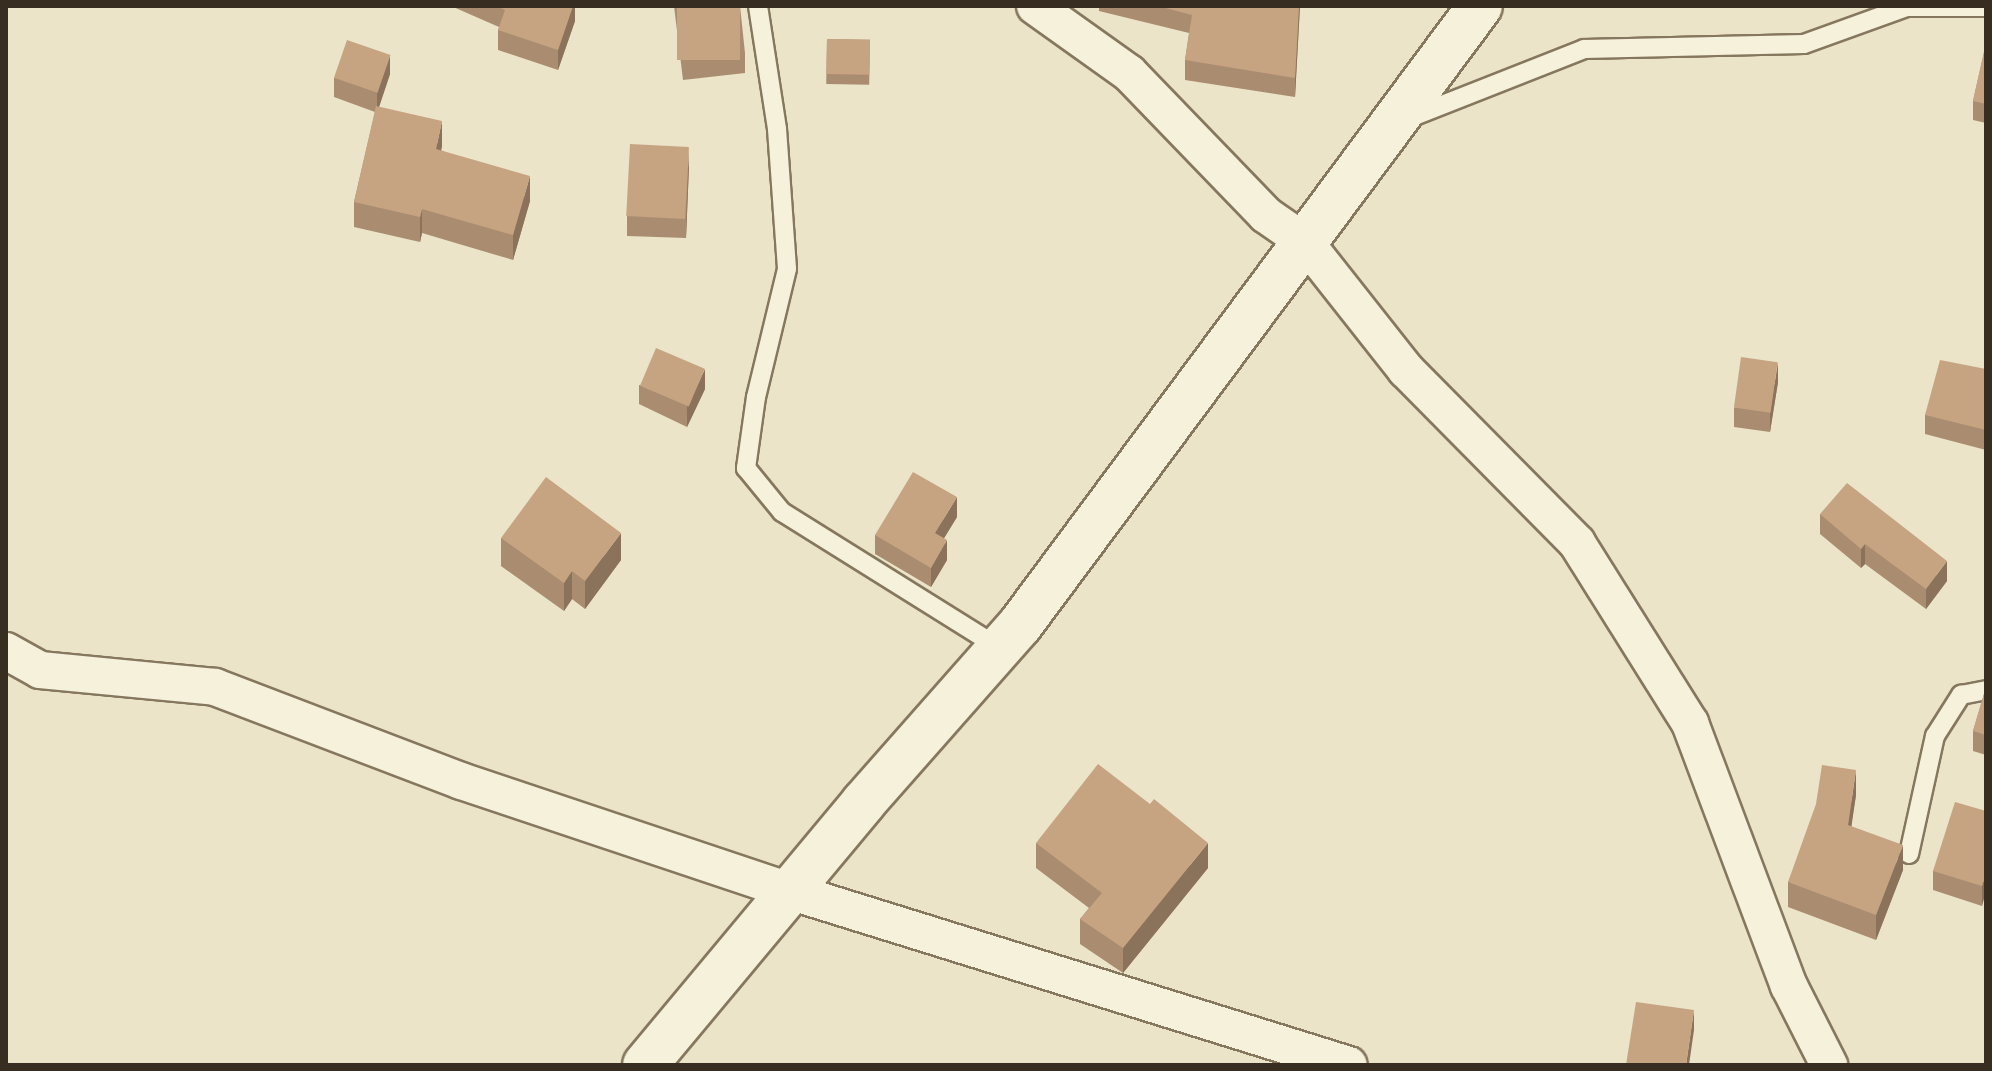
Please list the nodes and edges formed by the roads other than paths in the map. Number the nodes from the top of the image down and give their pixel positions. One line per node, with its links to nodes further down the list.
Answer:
1 (758, 6): 7 (lane)
2 (1035, 6): 6 (street)
3 (1480, 6): 5 (street)
4 (1986, 7): 5 (lane)
5 (1392, 125): 6 (street)
6 (1305, 242): 7 (street); 14 (street)
7 (1000, 648): 11 (street)
8 (6, 651): 11 (street)
9 (1986, 690): 10 (lane)
10 (1909, 854)
11 (789, 891): 12 (street); 13 (street)
12 (645, 1065)
13 (1349, 1065)
14 (1829, 1065)

